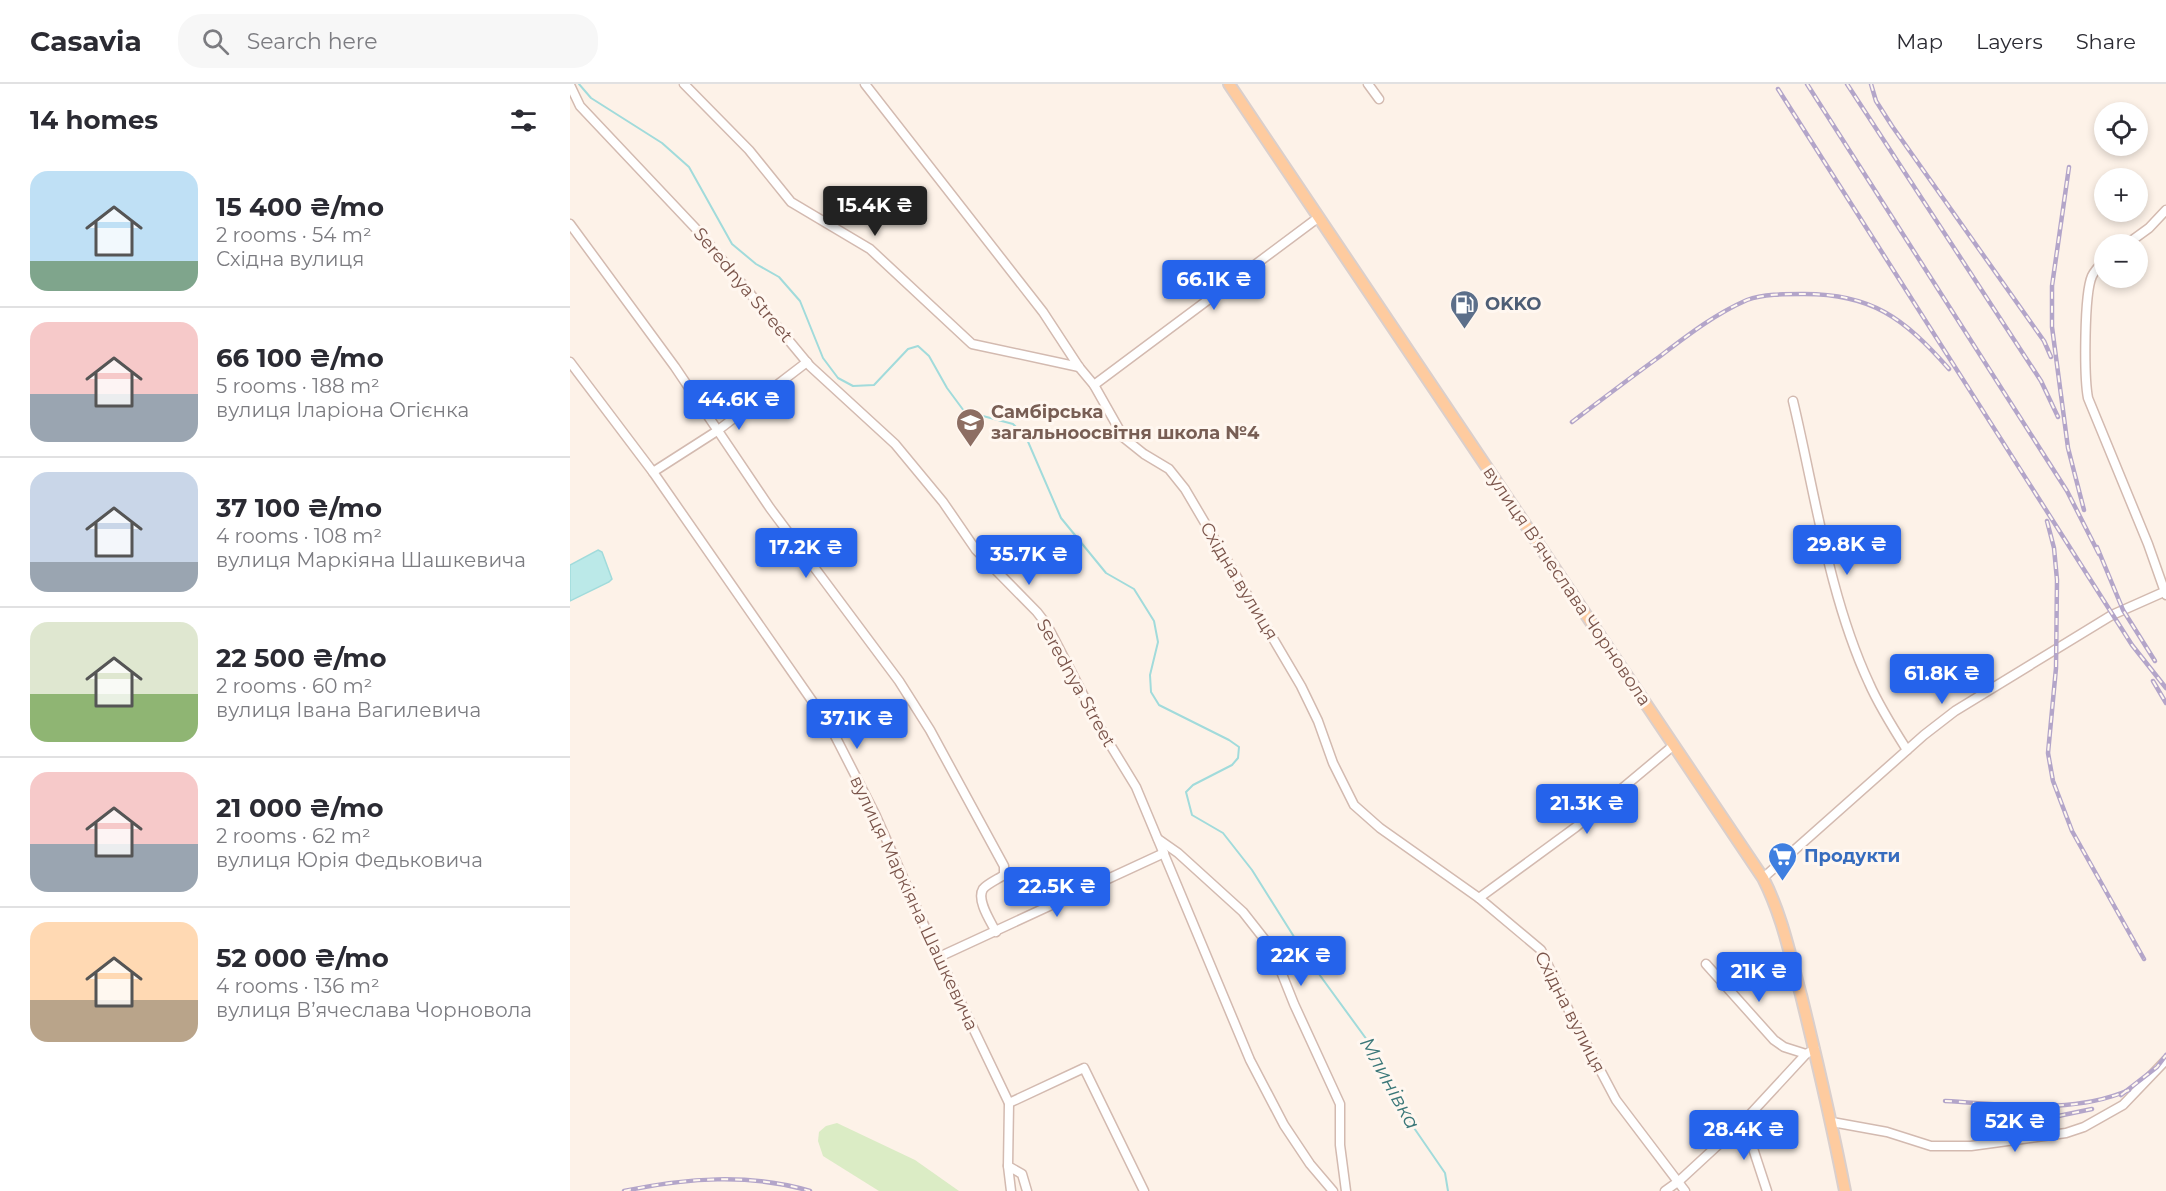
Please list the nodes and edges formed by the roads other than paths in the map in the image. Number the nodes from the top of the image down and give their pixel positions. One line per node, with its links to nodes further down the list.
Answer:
1 (684, 84): 16 (street)
2 (866, 84): 16 (street, Східна вулиця)
3 (1229, 84): 10 (main road, вулиця Вʼячеслава Чорновола)
4 (1368, 84): 6 (street)
5 (570, 85): 7 (street, Serednya Street)
6 (1379, 99)
7 (580, 106): 8 (street); 14 (street, Serednya Street)
8 (570, 112)
9 (2166, 210): 12 (street)
10 (1319, 217): 17 (street); 22 (main road, вулиця Вʼячеслава Чорновола)
11 (570, 224): 19 (street)
12 (2141, 234)
13 (2094, 274): 21 (street)
14 (807, 362): 19 (street); 24 (street, Serednya Street)
15 (570, 363): 20 (street, вулиця Маркіяна Шашкевича)
16 (1079, 367): 17 (street, Східна вулиця)
17 (1094, 385): 27 (street, Східна вулиця)
18 (1793, 401): 23 (street)
19 (717, 431): 20 (street); 28 (street)
20 (653, 472): 29 (street, вулиця Маркіяна Шашкевича)
21 (2166, 593): 23 (street)
22 (1674, 746): 26 (main road, вулиця Вʼячеслава Чорновола); 27 (street)
23 (1907, 750): 26 (street)
24 (1158, 839): 25 (street, Serednya Street); 42 (street)
25 (1164, 853): 28 (street); 41 (street, Serednya Street)
26 (1763, 878): 31 (main road, вулиця Вʼячеслава Чорновола)
27 (1479, 898): 37 (street, Східна вулиця)
28 (996, 932): 29 (street)
29 (939, 957): 33 (street, вулиця Маркіяна Шашкевича)
30 (1706, 964): 31 (street)
31 (1810, 1051): 34 (street); 35 (main road, вулиця Вʼячеслава Чорновола)
32 (2166, 1060): 35 (street)
33 (1009, 1103): 36 (street, вулиця Маркіяна Шашкевича); 40 (street)
34 (1744, 1121): 37 (street); 45 (street)
35 (1832, 1122): 46 (main road, вулиця Вʼячеслава Чорновола)
36 (1008, 1166): 38 (street, вулиця Маркіяна Шашкевича); 39 (street)
37 (1679, 1181): 43 (street); 44 (street, Східна вулиця)
38 (1011, 1191)
39 (1027, 1191)
40 (1144, 1191)
41 (1333, 1191)
42 (1346, 1191)
43 (1665, 1191)
44 (1685, 1191)
45 (1767, 1191)
46 (1845, 1191)

